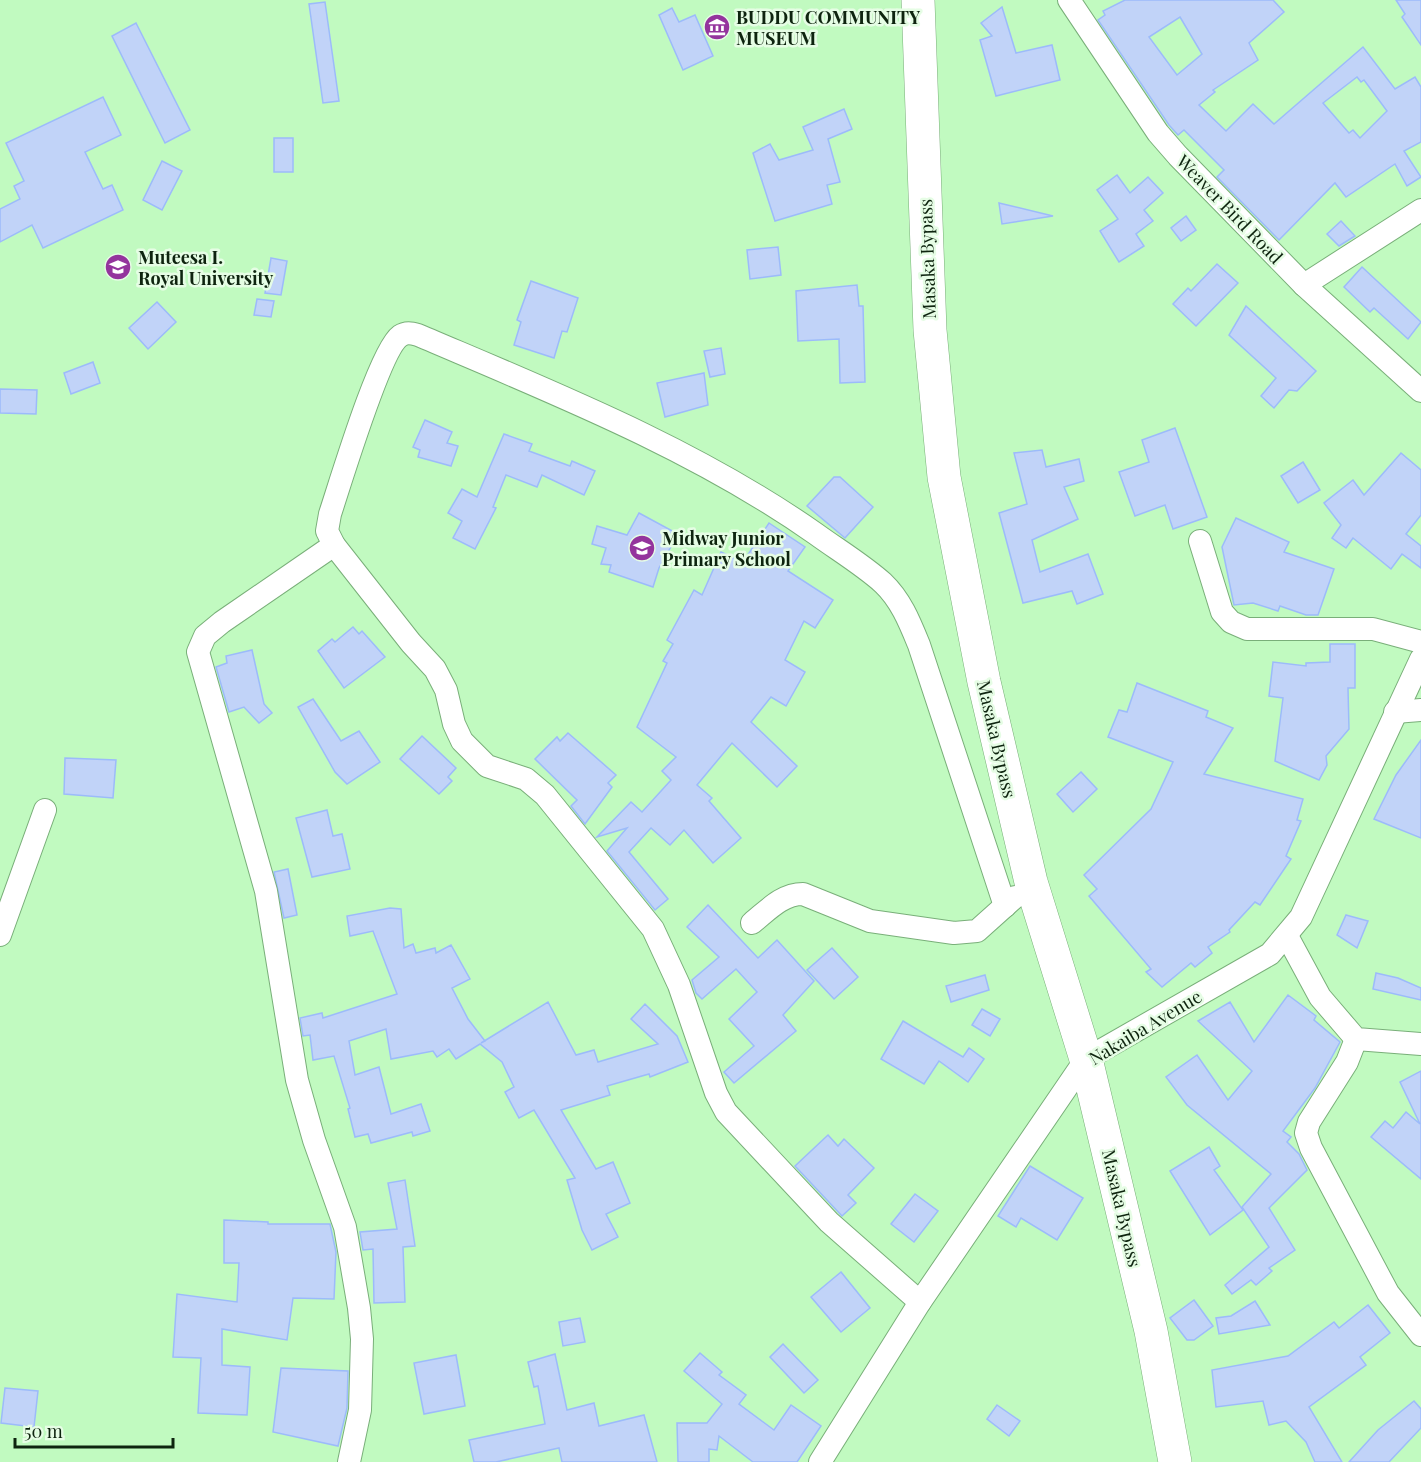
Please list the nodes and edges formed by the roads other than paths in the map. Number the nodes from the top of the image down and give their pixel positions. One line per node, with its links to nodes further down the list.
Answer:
1 (918, 0): 13 (highway, Masaka Bypass)
2 (1069, 0): 4 (street, Weaver Bird Road)
3 (1421, 210): 4 (street)
4 (1304, 285): 5 (street, Weaver Bird Road)
5 (1421, 391)
6 (1200, 541): 8 (street)
7 (334, 545): 14 (street); 21 (street); 23 (street)
8 (1421, 642)
9 (1421, 659): 11 (street, Nakaiba Avenue)
10 (1421, 710): 11 (street)
11 (1395, 711): 17 (street, Nakaiba Avenue)
12 (45, 810): 16 (street)
13 (1031, 882): 14 (street); 20 (highway, Masaka Bypass)
14 (1005, 906): 15 (street)
15 (752, 923)
16 (0, 935)
17 (1287, 936): 18 (street); 20 (street, Nakaiba Avenue)
18 (1356, 1039): 19 (street); 22 (street)
19 (1421, 1044)
20 (1086, 1059): 21 (street, Nakaiba Avenue); 25 (highway, Masaka Bypass)
21 (920, 1302): 24 (street, Nakaiba Avenue)
22 (1421, 1335)
23 (349, 1462)
24 (820, 1462)
25 (1175, 1462)

